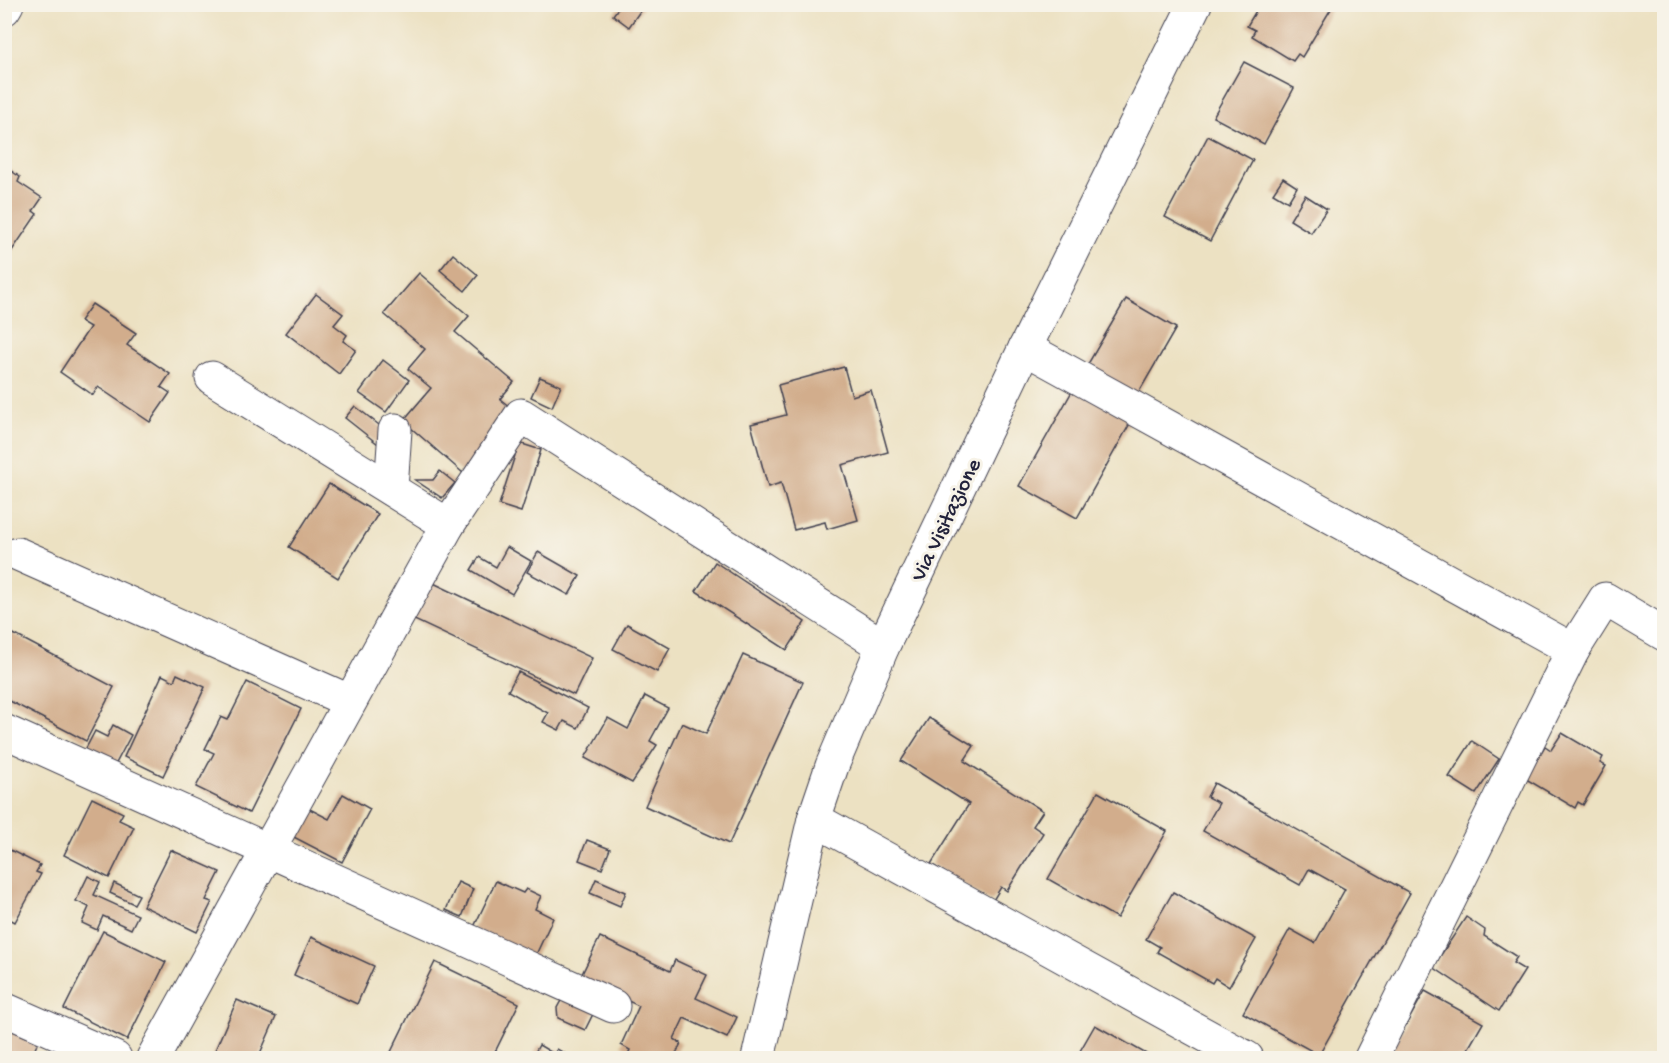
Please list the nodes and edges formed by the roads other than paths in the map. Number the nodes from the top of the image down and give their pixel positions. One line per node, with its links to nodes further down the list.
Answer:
1 (7, 4): 3 (street)
2 (1196, 4): 4 (street, Via Visitazione)
3 (4, 9)
4 (1026, 348): 11 (street, Via Visitazione); 12 (street)
5 (212, 378): 7 (street)
6 (396, 430): 7 (street)
7 (391, 489): 8 (street)
8 (448, 525): 11 (street); 13 (street)
9 (18, 554): 13 (street)
10 (1665, 634): 12 (street)
11 (883, 646): 15 (street, Via Visitazione)
12 (1573, 650): 23 (street)
13 (349, 701): 16 (street)
14 (4, 731): 16 (street)
15 (814, 819): 21 (street, Via Visitazione); 22 (street)
16 (268, 849): 17 (street); 20 (street)
17 (613, 1006)
18 (4, 1009): 19 (street)
19 (115, 1059)
20 (153, 1059)
21 (758, 1059)
22 (1247, 1059)
23 (1371, 1059)

